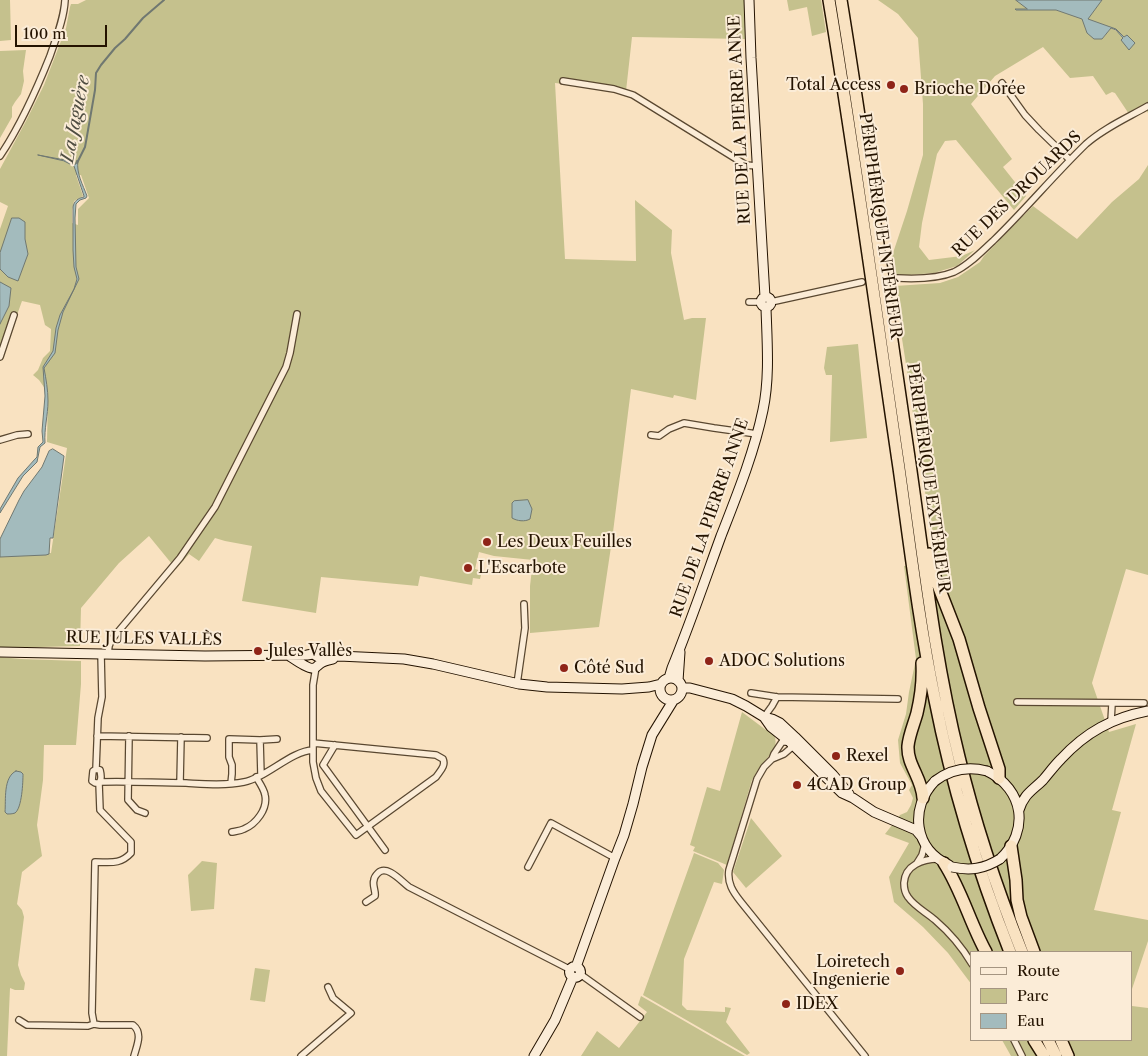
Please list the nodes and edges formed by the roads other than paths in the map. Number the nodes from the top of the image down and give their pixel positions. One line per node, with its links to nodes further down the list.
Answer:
1 (65, 0): 8 (street)
2 (749, 0): 10 (street, RUE DE LA PIERRE ANNE)
3 (829, 0): 26 (highway, PÉRIPHÉRIQUE INTÉRIEUR)
4 (841, 0): 22 (highway, PÉRIPHÉRIQUE EXTÉRIEUR)
5 (563, 81): 10 (street)
6 (1002, 83): 9 (street)
7 (1148, 106): 9 (street, RUE DES DROUARDS)
8 (0, 156)
9 (1070, 160): 11 (street, RUE DES DROUARDS)
10 (757, 166): 14 (street, RUE DE LA PIERRE ANNE)
11 (898, 278)
12 (862, 282): 14 (street)
13 (749, 302): 14 (street)
14 (765, 302): 19 (street, RUE DE LA PIERRE ANNE)
15 (14, 314): 17 (street)
16 (297, 314): 27 (street)
17 (0, 357)
18 (28, 434): 21 (street)
19 (757, 434): 20 (street); 24 (street, RUE DE LA PIERRE ANNE)
20 (651, 436)
21 (0, 440)
22 (917, 517): 56 (highway); 80 (highway, PÉRIPHÉRIQUE EXTÉRIEUR)
23 (524, 604): 31 (street)
24 (680, 647): 30 (street, RUE DE LA PIERRE ANNE); 33 (street, RUE DE LA PIERRE ANNE)
25 (0, 652): 27 (street, RUE JULES VALLÈS)
26 (926, 652): 63 (highway); 79 (highway, PÉRIPHÉRIQUE INTÉRIEUR)
27 (105, 654): 28 (street, RUE JULES VALLÈS); 44 (street)
28 (288, 655): 29 (street); 29 (street, RUE JULES VALLÈS)
29 (313, 664): 31 (street); 51 (street)
30 (669, 678): 32 (street); 33 (street)
31 (517, 684): 34 (street)
32 (661, 684): 34 (street); 37 (street)
33 (680, 688): 37 (street); 42 (street)
34 (622, 689): 37 (street)
35 (752, 693): 36 (street)
36 (777, 697): 38 (street); 42 (street)
37 (666, 698): 73 (street)
38 (898, 699)
39 (1017, 702): 40 (street)
40 (1112, 704): 41 (street); 43 (street)
41 (1146, 707): 43 (street)
42 (764, 717): 50 (street)
43 (1111, 721): 61 (street)
44 (97, 736): 45 (street); 57 (street)
45 (129, 736): 46 (street); 58 (street)
46 (181, 737): 47 (street); 59 (street)
47 (207, 738)
48 (277, 739): 49 (street)
49 (260, 740): 55 (street); 60 (street)
50 (792, 742): 54 (street); 54 (street); 67 (street)
51 (313, 743): 52 (street); 53 (street)
52 (335, 744): 68 (street); 68 (street)
53 (313, 750): 55 (street); 68 (street)
54 (772, 759): 96 (street)
55 (259, 776): 60 (street); 69 (street)
56 (999, 778): 62 (street); 63 (street, bridge)
57 (100, 782): 58 (street); 87 (street)
58 (128, 782): 59 (street); 66 (street)
59 (180, 783): 60 (street)
60 (231, 783)
61 (1031, 790): 62 (street); 64 (street)
62 (1012, 792): 64 (street)
63 (923, 798): 65 (street)
64 (1019, 810): 71 (street)
65 (919, 812): 67 (street); 70 (street)
66 (146, 813)
67 (896, 821): 70 (street)
68 (368, 826): 72 (street)
69 (232, 832)
70 (923, 840): 74 (street); 75 (street)
71 (1011, 846): 75 (street, bridge); 81 (highway)
72 (385, 850)
73 (615, 858): 76 (street); 83 (street)
74 (917, 863): 75 (street); 82 (street)
75 (945, 863): 78 (highway)
76 (528, 867)
77 (366, 902): 83 (street)
78 (986, 951)
79 (1010, 951)
80 (1022, 951)
81 (1034, 951)
82 (970, 961)
83 (575, 972): 85 (street); 95 (street)
84 (328, 987): 94 (street)
85 (640, 1017)
86 (19, 1020): 87 (street)
87 (94, 1024): 93 (street)
88 (1014, 1041): 97 (street)
89 (1035, 1041): 98 (highway)
90 (1048, 1041): 99 (highway)
91 (1061, 1041): 100 (highway)
92 (1069, 1041): 101 (highway)
93 (134, 1056)
94 (301, 1056)
95 (534, 1056)
96 (865, 1056)
97 (1022, 1056)
98 (1044, 1056)
99 (1056, 1056)
100 (1068, 1056)
101 (1076, 1056)

